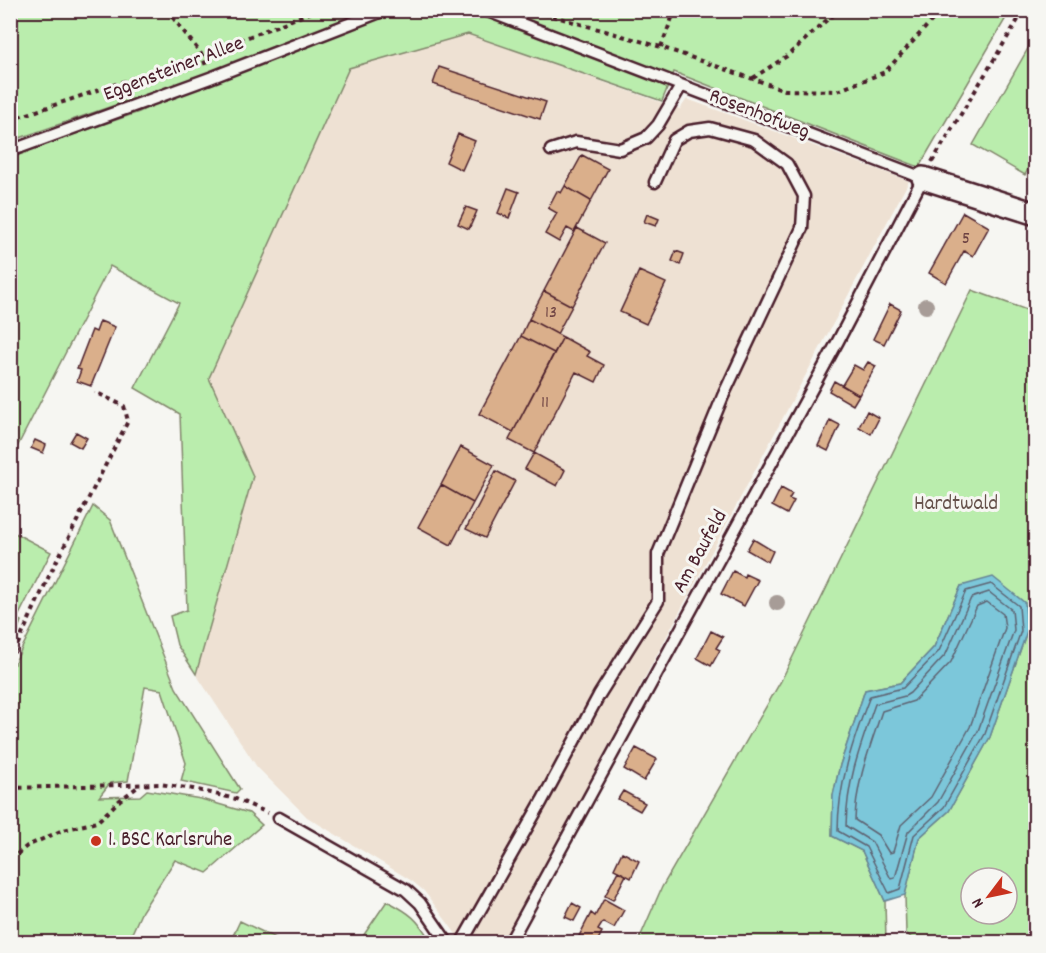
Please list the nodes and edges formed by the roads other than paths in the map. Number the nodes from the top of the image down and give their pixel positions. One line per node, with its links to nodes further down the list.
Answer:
1 (385, 10): 5 (lane, Eggensteiner Allee)
2 (484, 10): 3 (lane, Rosenhofweg)
3 (681, 86): 4 (lane); 6 (lane, Rosenhofweg)
4 (551, 150)
5 (10, 151)
6 (922, 178): 8 (street, Rosenhofweg); 12 (lane, Am Baufeld)
7 (655, 182): 11 (lane)
8 (1035, 214)
9 (279, 818): 10 (lane)
10 (447, 942)
11 (462, 942)
12 (510, 942)

